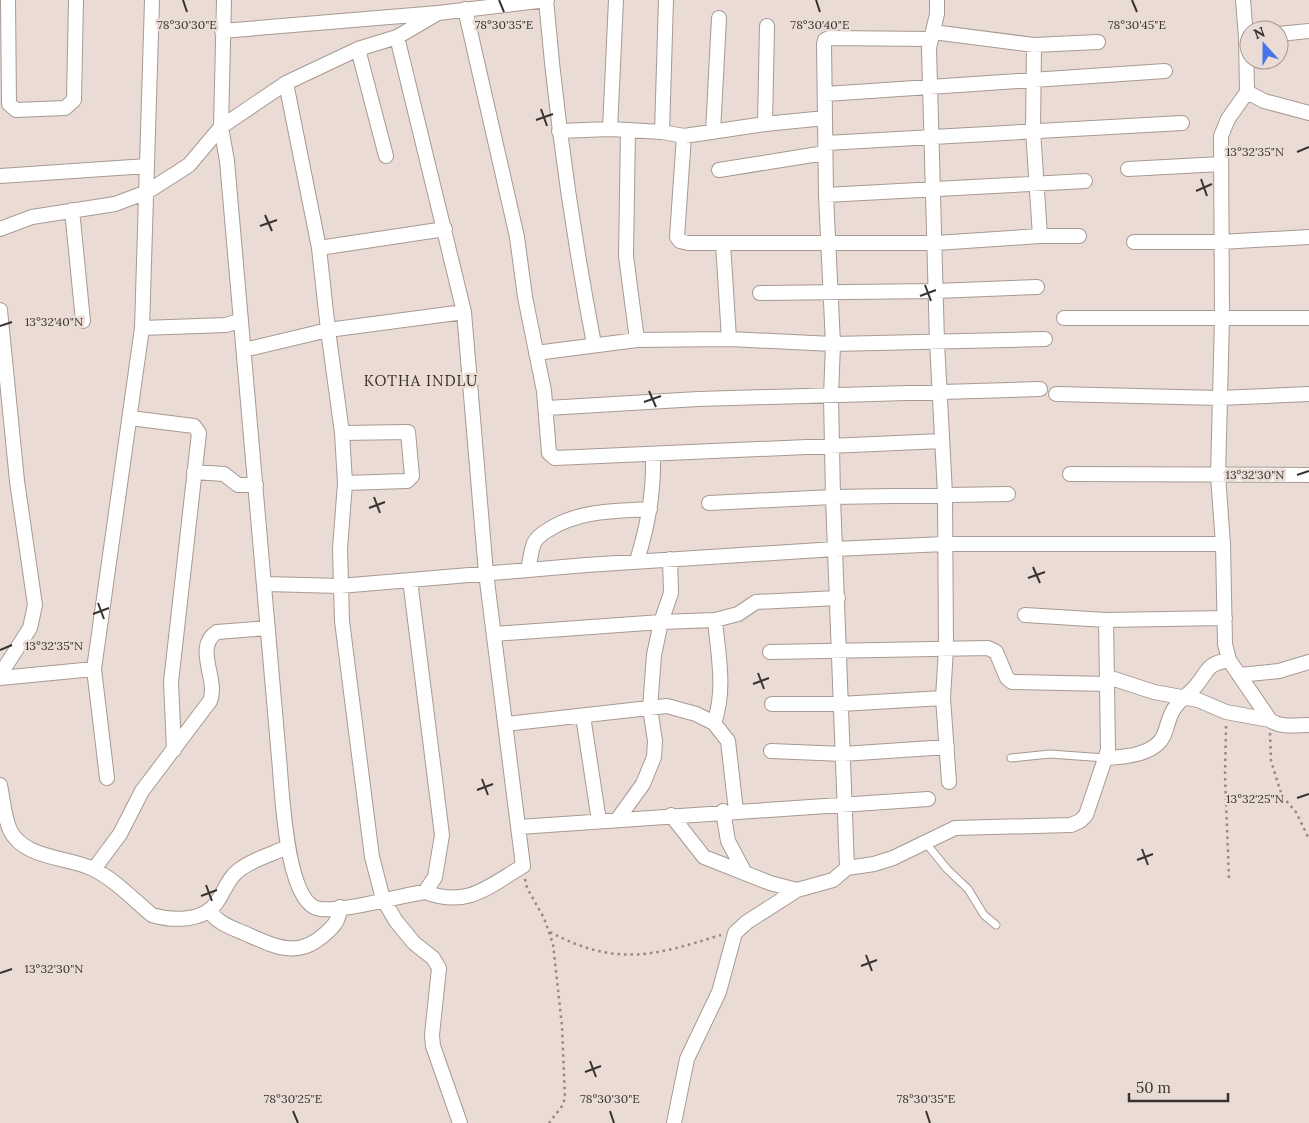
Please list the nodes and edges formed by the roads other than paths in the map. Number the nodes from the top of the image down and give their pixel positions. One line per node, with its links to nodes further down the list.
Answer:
1 (8, 0): 2 (street)
2 (76, 0)
3 (152, 0): 47 (street)
4 (224, 0): 16 (street)
5 (546, 0): 10 (street); 39 (street)
6 (616, 0): 36 (street)
7 (666, 0): 40 (street)
8 (937, 0): 19 (street)
9 (1242, 0): 14 (street)
10 (489, 3): 11 (street)
11 (465, 9): 12 (street); 88 (street)
12 (438, 13): 16 (street); 20 (street)
13 (719, 18): 41 (street)
14 (1245, 20)
15 (767, 26): 34 (street)
16 (222, 31): 35 (street)
17 (1309, 31): 18 (street)
18 (1289, 33)
19 (931, 35): 22 (street); 28 (street); 30 (street)
20 (397, 37): 23 (street); 58 (street)
21 (1098, 42): 22 (street)
22 (1034, 45): 26 (street)
23 (358, 48): 27 (street); 45 (street)
24 (1247, 70): 29 (street)
25 (1165, 71): 26 (street)
26 (1034, 82): 28 (street); 38 (street)
27 (286, 83): 35 (street); 67 (street)
28 (932, 87): 30 (street); 43 (street)
29 (1247, 92): 31 (street); 46 (street)
30 (826, 94): 32 (street)
31 (1309, 113)
32 (825, 118): 34 (street); 44 (street)
33 (1182, 123): 38 (street)
34 (765, 124): 41 (street)
35 (221, 127): 54 (street); 77 (street)
36 (610, 130): 37 (street); 39 (street)
37 (628, 130): 40 (street); 83 (street)
38 (1033, 130): 43 (street); 52 (street)
39 (559, 131): 85 (street)
40 (662, 132): 42 (street)
41 (713, 132): 42 (street)
42 (684, 136): 64 (street)
43 (932, 137): 44 (street); 53 (street)
44 (826, 148): 49 (street); 55 (street)
45 (386, 156)
46 (1221, 164): 48 (street); 63 (street)
47 (147, 166): 50 (street); 54 (street)
48 (1128, 168)
49 (719, 170)
50 (0, 176)
51 (1085, 181): 52 (street)
52 (1037, 184): 53 (street); 59 (street)
53 (934, 188): 55 (street); 66 (street)
54 (147, 192): 56 (street); 79 (street)
55 (826, 195): 65 (street)
56 (72, 210): 57 (street); 78 (street)
57 (0, 229)
58 (445, 229): 67 (street); 73 (street)
59 (1040, 236): 60 (street); 66 (street)
60 (1079, 236)
61 (1309, 237): 63 (street)
62 (1134, 242): 63 (street)
63 (1221, 242): 75 (street)
64 (723, 243): 65 (street); 81 (street)
65 (829, 243): 66 (street); 71 (street)
66 (936, 243): 69 (street)
67 (320, 248): 80 (street)
68 (1037, 286): 69 (street)
69 (936, 292): 71 (street); 84 (street)
70 (760, 294): 71 (street)
71 (831, 294): 86 (street)
72 (0, 310): 137 (street)
73 (464, 312): 80 (street); 118 (street)
74 (1064, 318): 75 (street)
75 (1222, 318): 76 (street); 94 (street)
76 (1309, 318)
77 (241, 320): 79 (street); 87 (street)
78 (83, 321)
79 (142, 328): 96 (street)
80 (328, 330): 87 (street); 97 (street)
81 (729, 339): 83 (street); 86 (street)
82 (1045, 339): 84 (street)
83 (637, 340): 85 (street)
84 (937, 342): 86 (street); 90 (street)
85 (594, 344): 88 (street)
86 (833, 344): 93 (street)
87 (244, 350): 106 (street)
88 (536, 353): 95 (street)
89 (1040, 388): 90 (street)
90 (939, 393): 93 (street); 98 (street)
91 (1056, 394): 94 (street)
92 (1309, 394): 94 (street)
93 (831, 396): 95 (street); 99 (street)
94 (1219, 398): 103 (street)
95 (547, 408): 100 (street)
96 (130, 418): 101 (street); 135 (street)
97 (342, 433): 105 (street); 105 (street)
98 (942, 441): 99 (street); 107 (street)
99 (833, 446): 100 (street); 109 (street)
100 (653, 454): 111 (street)
101 (194, 472): 106 (street); 150 (street)
102 (1070, 474): 103 (street)
103 (1218, 476): 104 (street); 113 (street)
104 (1309, 476)
105 (345, 483): 121 (street)
106 (256, 485): 120 (street)
107 (945, 494): 108 (street); 109 (street); 112 (street)
108 (1008, 494)
109 (833, 497): 110 (street); 114 (street)
110 (709, 503)
111 (650, 509): 116 (street); 117 (street)
112 (944, 544): 113 (street); 114 (street); 130 (street)
113 (1223, 544): 124 (street)
114 (835, 549): 115 (street); 122 (street)
115 (670, 560): 116 (street); 127 (street)
116 (637, 562): 117 (street)
117 (528, 570): 118 (street)
118 (486, 573): 119 (street); 129 (street)
119 (410, 580): 121 (street); 171 (street)
120 (266, 584): 121 (street); 128 (street)
121 (340, 586): 172 (street)
122 (838, 598): 125 (street); 132 (street)
123 (1024, 615): 126 (street)
124 (1225, 618): 126 (street); 133 (street)
125 (715, 620): 127 (street); 146 (street)
126 (1106, 620): 138 (street)
127 (661, 622): 129 (street); 143 (street)
128 (268, 628): 150 (street); 166 (street)
129 (494, 634): 147 (street)
130 (946, 648): 132 (street); 138 (street); 140 (street)
131 (770, 652): 132 (street)
132 (840, 652): 142 (street)
133 (1229, 660): 136 (street); 139 (street)
134 (1309, 662): 136 (street)
135 (94, 669): 137 (street); 155 (street)
136 (1239, 675): 145 (street)
137 (0, 676)
138 (1108, 680): 139 (street); 154 (street)
139 (1185, 697): 145 (street); 154 (street)
140 (943, 698): 142 (street); 149 (street)
141 (772, 704): 142 (street)
142 (840, 704): 152 (street)
143 (650, 708): 144 (street); 146 (street); 162 (street)
144 (583, 716): 147 (street); 163 (street)
145 (1272, 721): 148 (street)
146 (714, 723): 160 (street)
147 (506, 724): 164 (street)
148 (1309, 725)
149 (947, 747): 152 (street); 156 (street)
150 (174, 750): 168 (street)
151 (771, 751): 152 (street)
152 (843, 754): 159 (street)
153 (1011, 758): 154 (lane)
154 (1106, 758): 165 (street)
155 (107, 778)
156 (949, 782)
157 (0, 785): 168 (street)
158 (928, 799): 159 (street)
159 (844, 805): 160 (street); 167 (street)
160 (729, 811): 161 (street); 169 (street)
161 (671, 815): 162 (street); 169 (street)
162 (617, 820): 163 (street)
163 (599, 821): 164 (street)
164 (519, 827): 171 (street)
165 (925, 842): 167 (street); 175 (lane)
166 (288, 847): 173 (street); 174 (street)
167 (847, 868): 170 (street)
168 (94, 869): 174 (street)
169 (745, 873): 170 (street)
170 (797, 890): 177 (street)
171 (425, 892): 172 (street)
172 (383, 899): 173 (street); 176 (street)
173 (340, 907): 174 (street)
174 (209, 911)
175 (996, 925)
176 (460, 1123)
177 (674, 1123)

